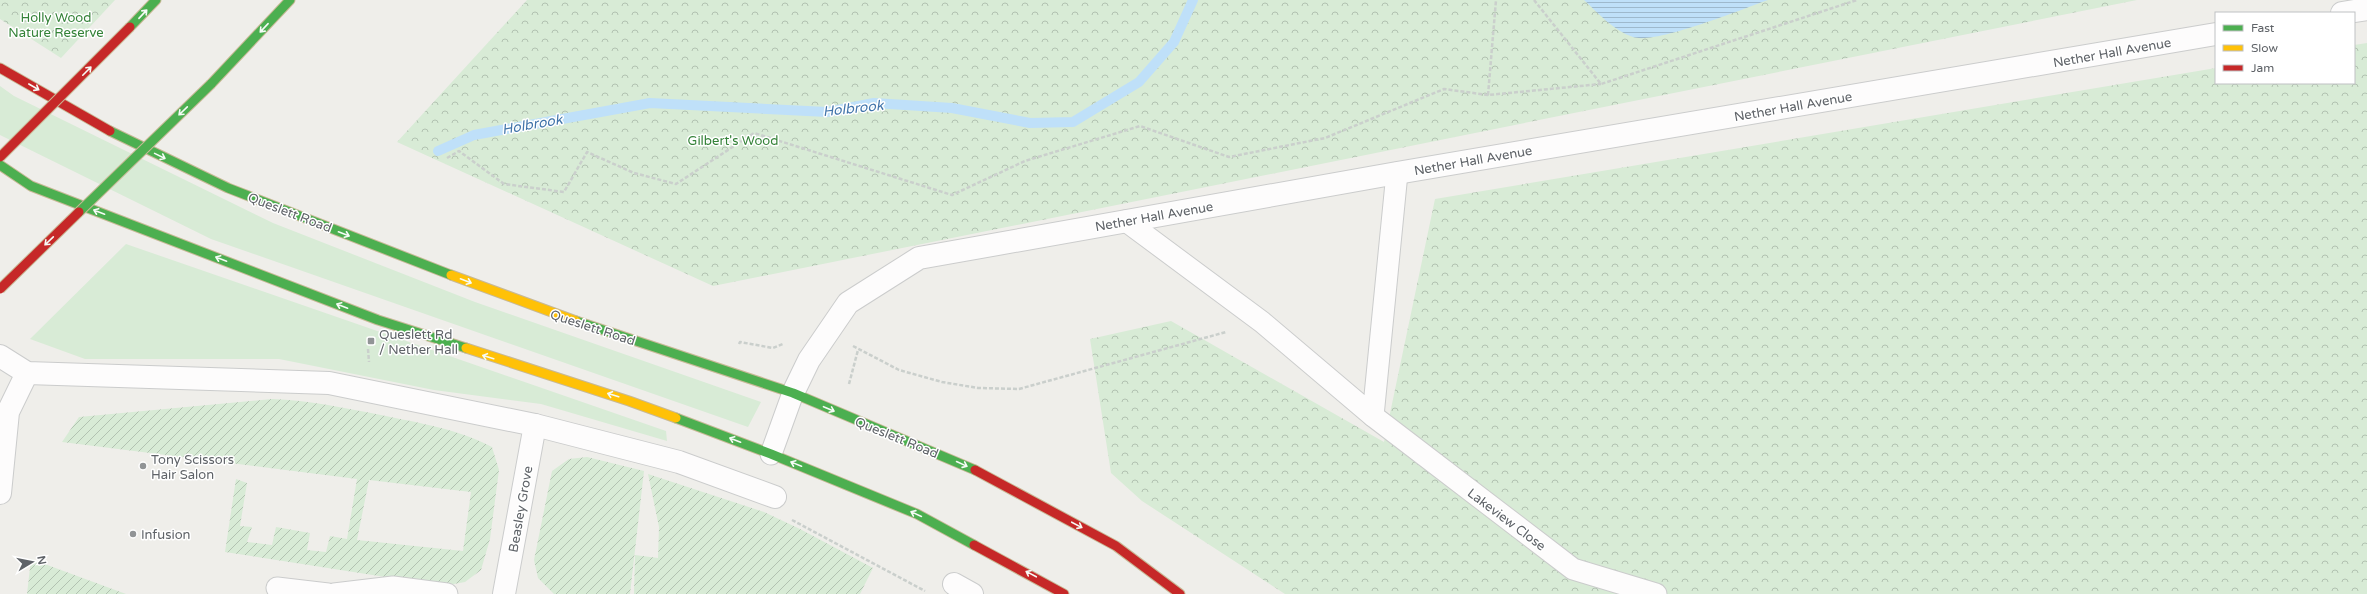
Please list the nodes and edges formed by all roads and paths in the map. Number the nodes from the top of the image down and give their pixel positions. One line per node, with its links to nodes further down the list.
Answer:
1 (156, 0): 12 (highway, one-way to 1, bridge)
2 (290, 0): 17 (highway, one-way to 17, bridge)
3 (1496, 0): 11 (path)
4 (1534, 0): 10 (path)
5 (1857, 0): 10 (path)
6 (2367, 9): 7 (street)
7 (2348, 12)
8 (2215, 34): 15 (street, Nether Hall Avenue)
9 (0, 68): 22 (highway, Queslett Road, one-way to 22)
10 (1601, 84): 11 (path)
11 (1488, 95): 13 (path)
12 (0, 157)
13 (447, 158)
14 (0, 165): 27 (highway, one-way to 14)
15 (1397, 173): 16 (street, Nether Hall Avenue); 25 (lane)
16 (1126, 221): 18 (lane, Lakeview Close); 19 (street, Nether Hall Avenue)
17 (0, 289)
18 (1262, 322): 19 (path); 25 (lane, Lakeview Close)
19 (828, 331): 24 (street, Nether Hall Avenue)
20 (789, 342): 22 (path)
21 (0, 356): 23 (street)
22 (731, 372): 24 (highway, Queslett Road)
23 (27, 373): 26 (street); 28 (street)
24 (793, 393): 27 (lane); 37 (highway, Queslett Road, one-way to 37)
25 (1373, 416): 38 (lane, Lakeview Close)
26 (535, 425): 29 (street); 34 (street, Beasley Grove)
27 (771, 454): 36 (highway, one-way to 27)
28 (0, 493)
29 (775, 497): 35 (path)
30 (277, 588): 31 (lane)
31 (328, 594)
32 (334, 594): 33 (lane)
33 (448, 594)
34 (504, 594)
35 (931, 594)
36 (1064, 594)
37 (1180, 594)
38 (1656, 594)

